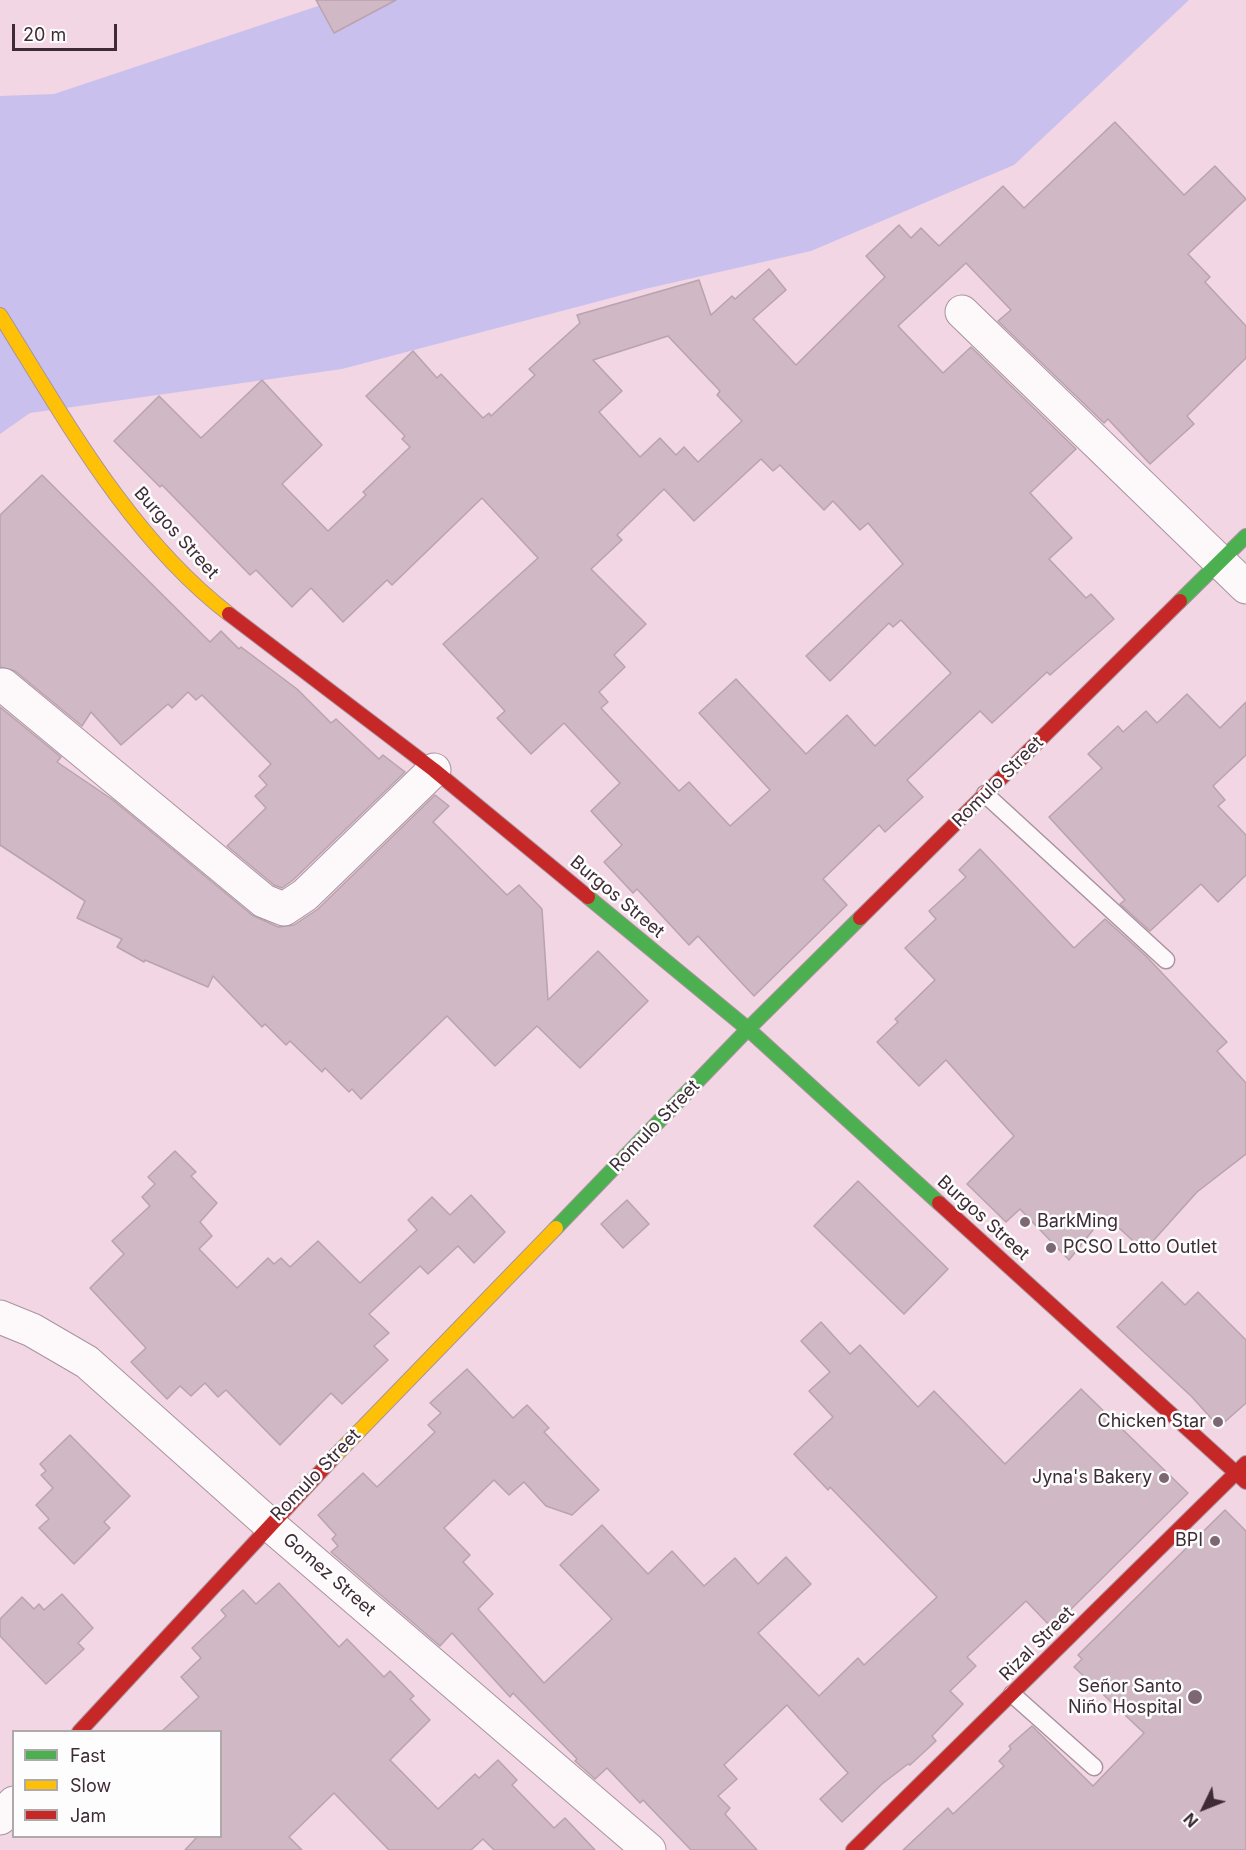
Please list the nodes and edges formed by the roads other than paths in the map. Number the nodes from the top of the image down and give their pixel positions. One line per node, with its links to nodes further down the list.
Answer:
1 (962, 312): 4 (street)
2 (0, 315): 7 (street, Burgos Street)
3 (1246, 536): 4 (street, Romulo Street)
4 (1220, 562): 5 (street); 8 (street, Romulo Street)
5 (1246, 587)
6 (3, 685): 7 (street)
7 (434, 770): 10 (street, Burgos Street)
8 (985, 794): 9 (lane); 10 (street, Romulo Street)
9 (1166, 960)
10 (748, 1029): 12 (street, Burgos Street); 13 (street, Romulo Street)
11 (0, 1317): 13 (street, Gomez Street)
12 (1243, 1473): 14 (street, Rizal Street)
13 (269, 1524): 15 (street, Romulo Street); 19 (street, Gomez Street)
14 (1012, 1694): 16 (lane); 20 (street, Rizal Street)
15 (80, 1730)
16 (1094, 1767)
17 (12, 1805): 18 (street)
18 (0, 1818)
19 (649, 1850)
20 (853, 1850)

